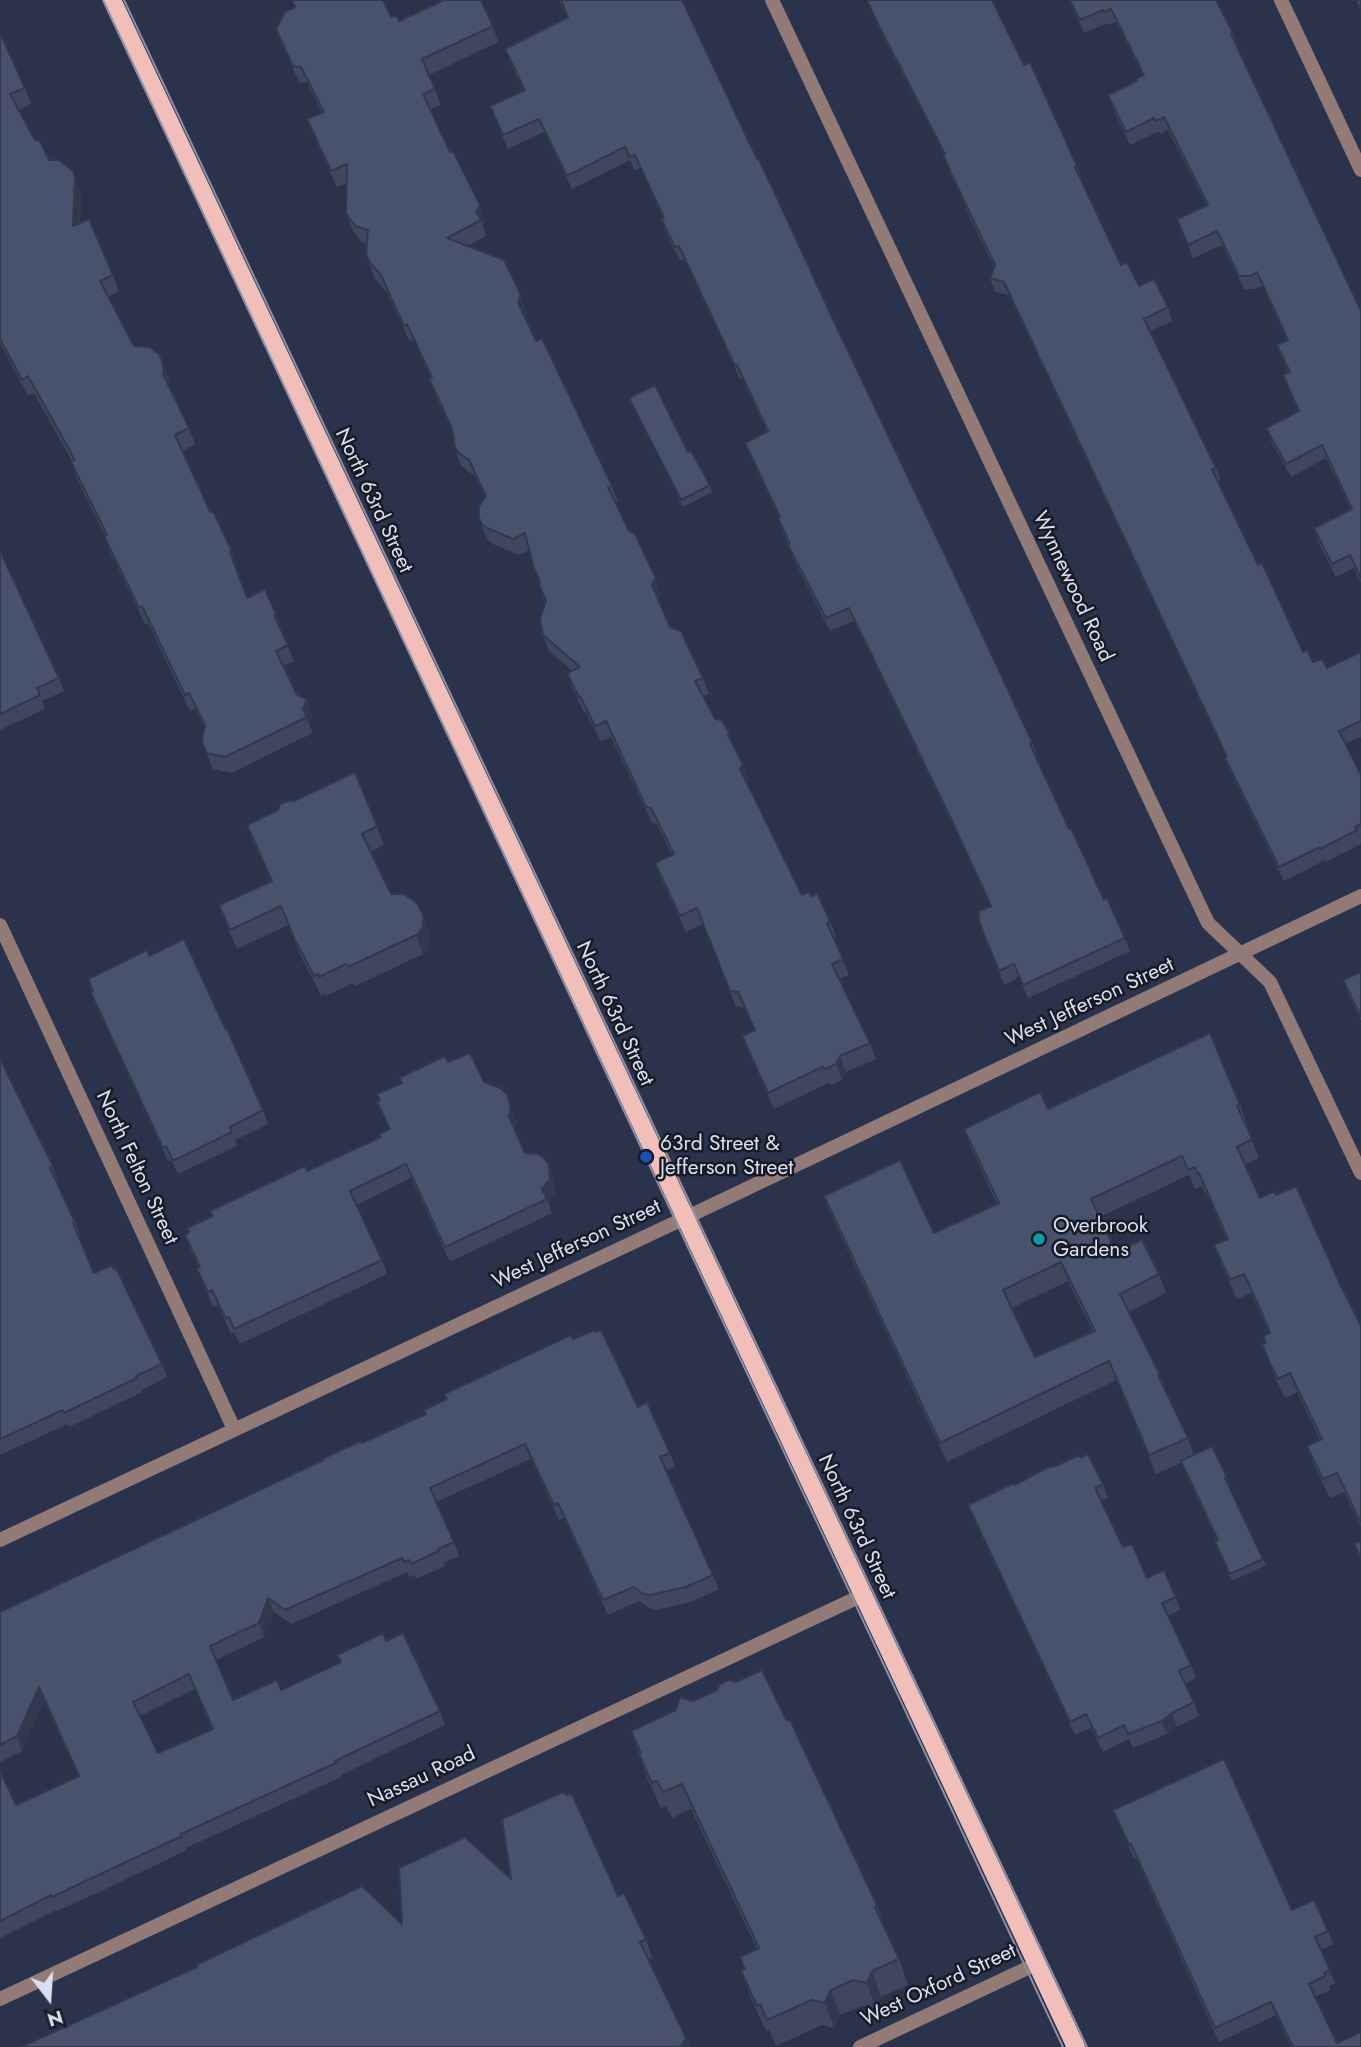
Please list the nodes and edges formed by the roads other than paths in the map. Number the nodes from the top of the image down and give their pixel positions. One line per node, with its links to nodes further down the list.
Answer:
1 (112, 0): 9 (main road, North 63rd Street)
2 (772, 0): 7 (street, Wynnewood Road)
3 (1281, 0): 4 (street)
4 (1361, 170)
5 (1361, 896): 7 (street, West Jefferson Street)
6 (0, 925): 10 (street, North Felton Street)
7 (1242, 954): 8 (street, Wynnewood Road); 9 (street, West Jefferson Street)
8 (1361, 1173)
9 (685, 1218): 10 (street, West Jefferson Street); 12 (main road, North 63rd Street)
10 (234, 1429): 11 (street, West Jefferson Street)
11 (0, 1540)
12 (863, 1595): 13 (main road, North 63rd Street); 14 (street, Nassau Road)
13 (1037, 1964): 15 (street, West Oxford Street); 16 (main road, North 63rd Street)
14 (0, 1999)
15 (860, 2047)
16 (1076, 2047)

